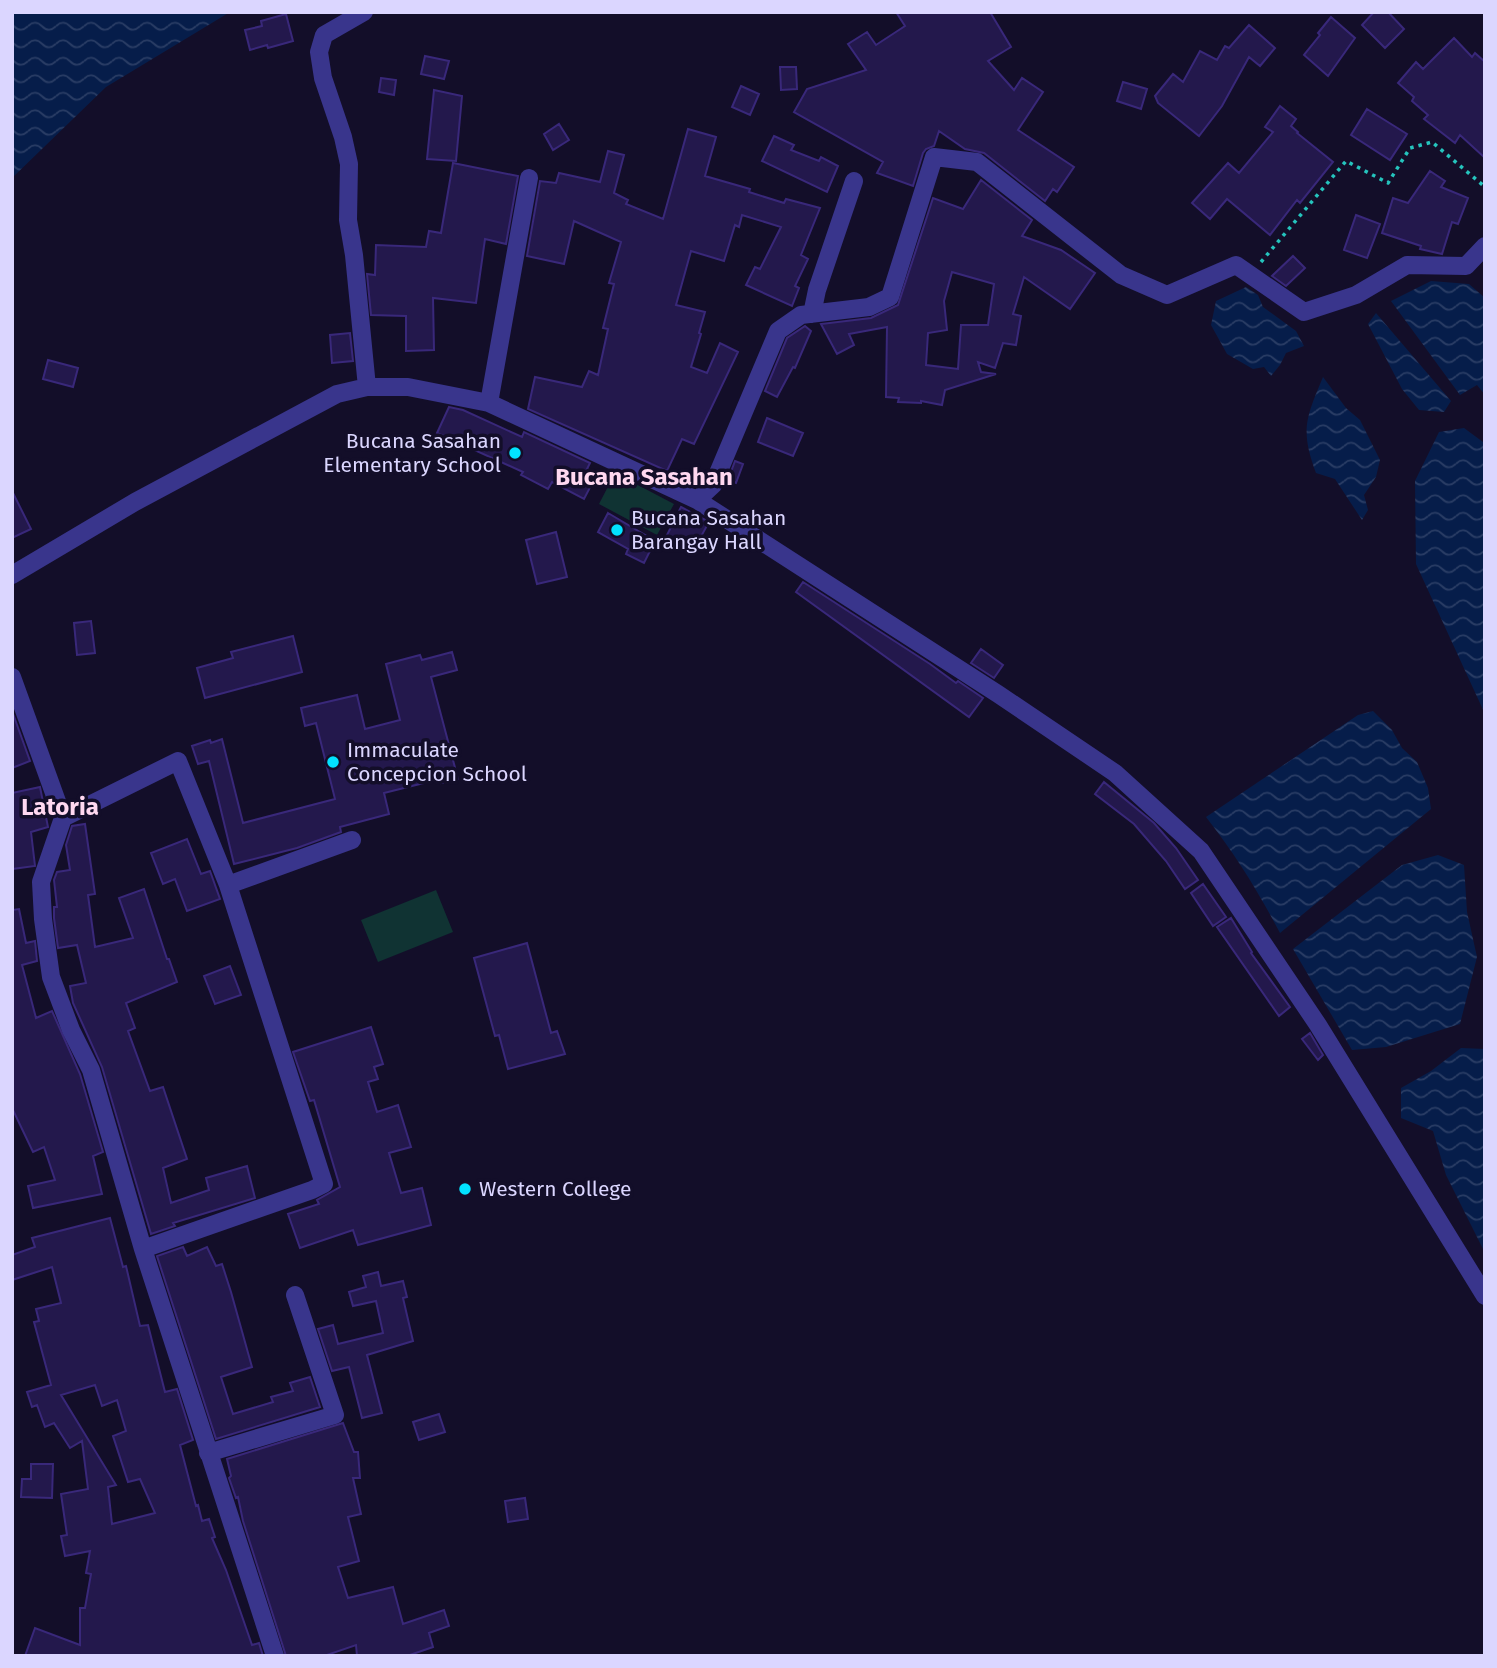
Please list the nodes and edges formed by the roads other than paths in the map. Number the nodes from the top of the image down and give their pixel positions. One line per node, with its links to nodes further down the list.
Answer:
1 (364, 12): 6 (street)
2 (529, 178): 7 (street)
3 (854, 181): 5 (street)
4 (1485, 246): 5 (street)
5 (812, 314): 8 (street)
6 (367, 387): 7 (street); 9 (street)
7 (489, 403): 8 (street)
8 (697, 500): 16 (street)
9 (12, 575)
10 (12, 677): 11 (street)
11 (63, 818): 13 (street); 14 (street)
12 (352, 841): 13 (street)
13 (228, 886): 14 (street)
14 (143, 1249): 17 (street)
15 (295, 1295): 17 (street)
16 (1485, 1296)
17 (208, 1453): 18 (street)
18 (275, 1656)

